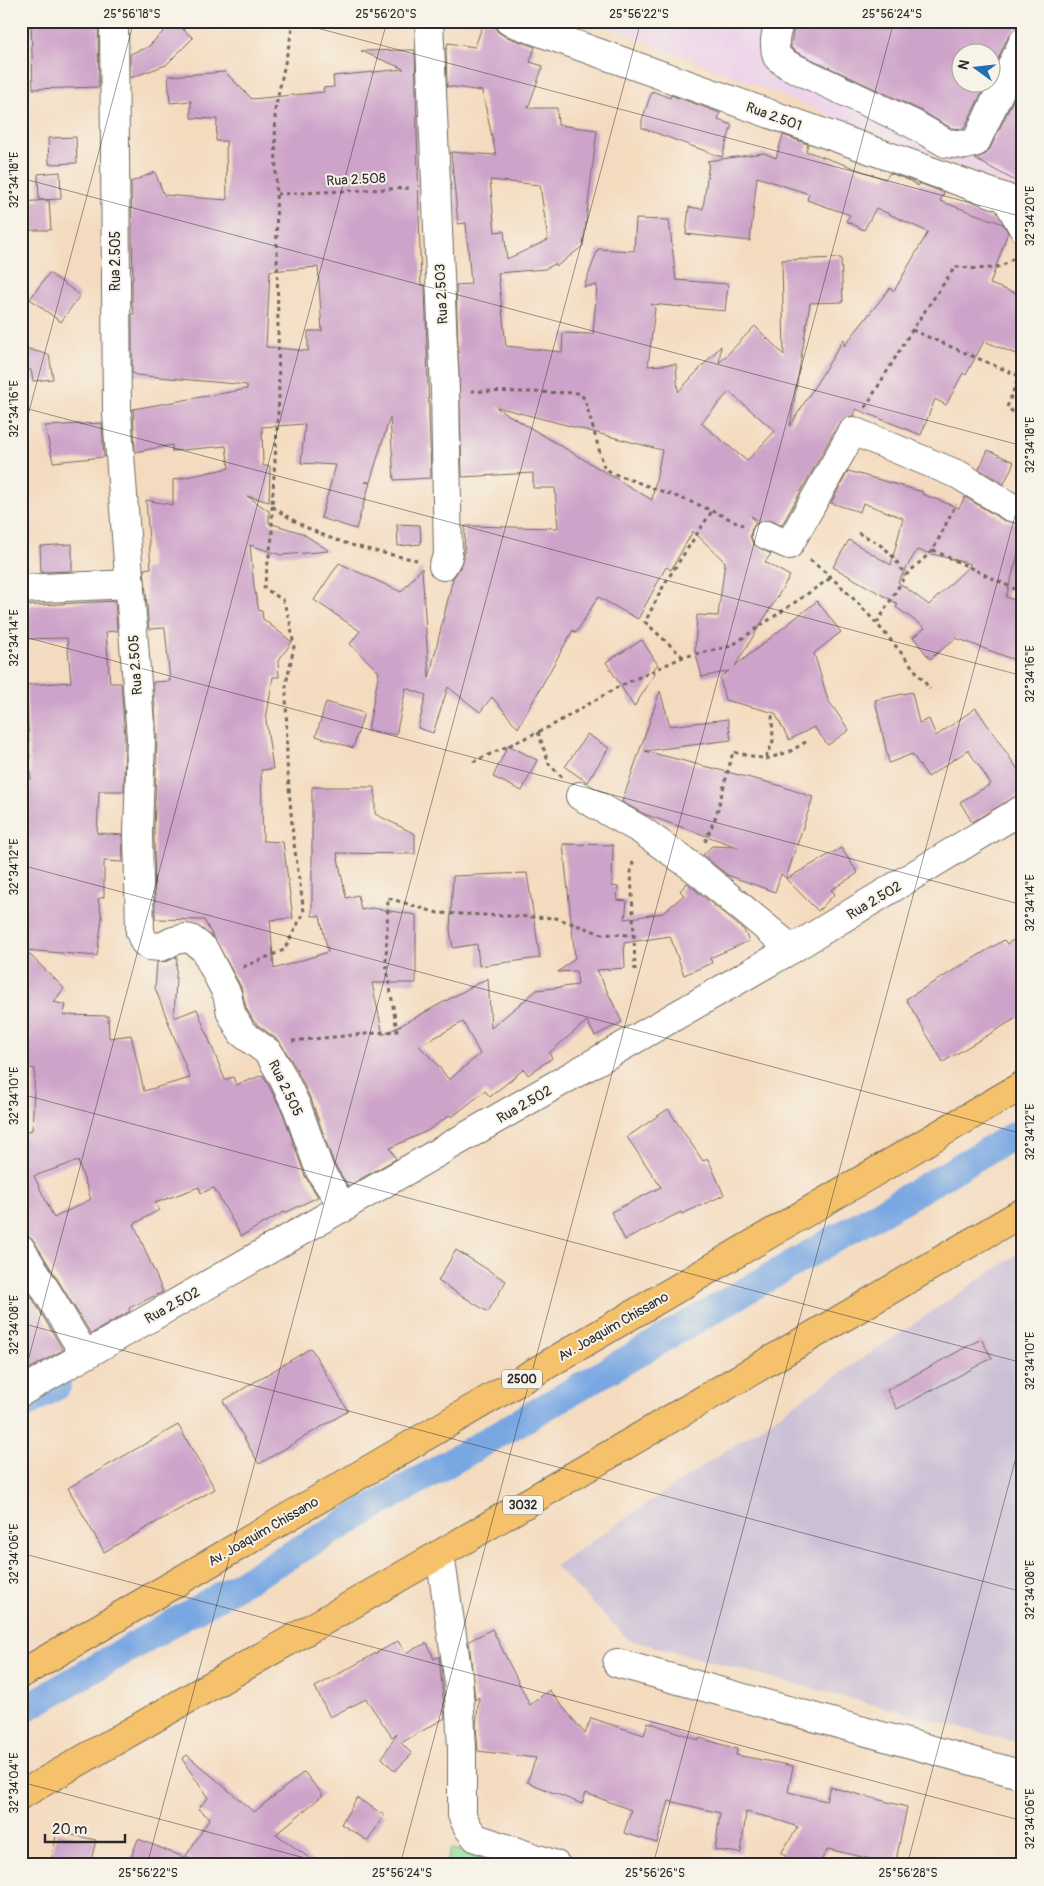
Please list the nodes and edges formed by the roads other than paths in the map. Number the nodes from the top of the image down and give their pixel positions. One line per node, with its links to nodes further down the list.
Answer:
1 (114, 21): 10 (street, Rua 2.505)
2 (429, 21): 9 (street, Rua 2.503)
3 (509, 21): 6 (street, Rua 2.501)
4 (780, 21): 5 (street)
5 (1023, 42)
6 (1023, 228)
7 (1023, 510): 8 (street)
8 (778, 540)
9 (443, 566)
10 (131, 584): 11 (street); 16 (street, Rua 2.505)
11 (21, 589)
12 (580, 796): 14 (street)
13 (1023, 810): 14 (street, Rua 2.502)
14 (792, 949): 16 (street, Rua 2.502)
15 (1023, 1085): 23 (main road, Av. Joaquim Chissano / 2500)
16 (344, 1208): 19 (street, Rua 2.502)
17 (1023, 1212): 21 (main road, 3032)
18 (21, 1249): 19 (street)
19 (85, 1355): 20 (street, Rua 2.502)
20 (21, 1392)
21 (440, 1554): 25 (main road, 3032); 26 (street)
22 (617, 1663): 24 (street)
23 (21, 1674)
24 (1023, 1775)
25 (21, 1795)
26 (556, 1865)

